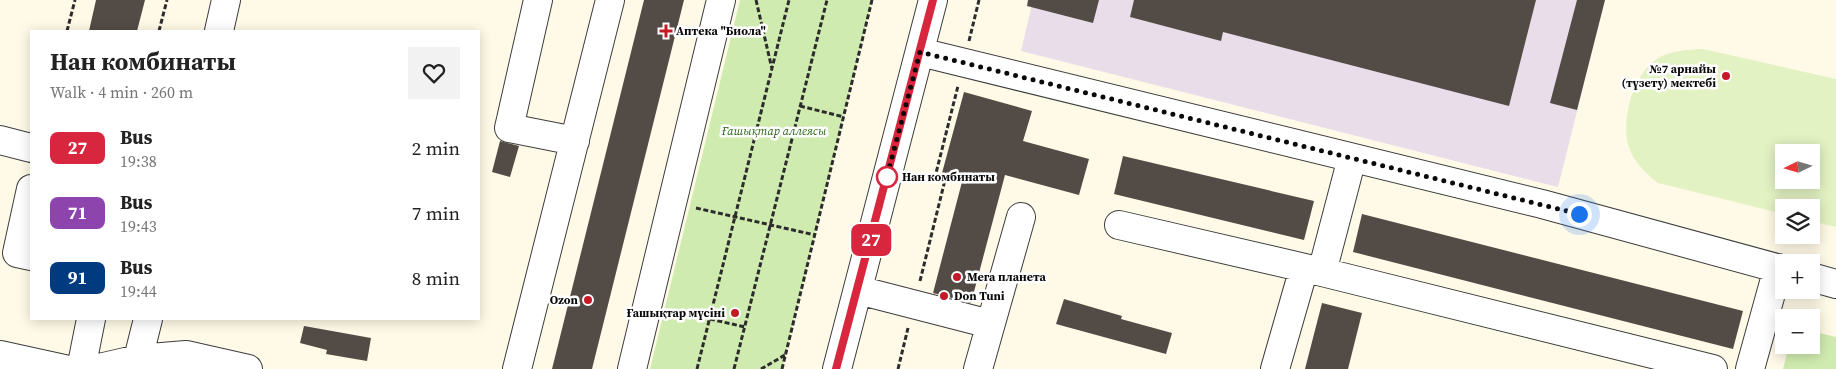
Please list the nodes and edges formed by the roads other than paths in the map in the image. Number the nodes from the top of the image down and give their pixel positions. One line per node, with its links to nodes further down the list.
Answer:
1 (226, 0): 6 (street)
2 (538, 0): 9 (street)
3 (610, 0): 9 (street)
4 (721, 0): 32 (street)
5 (933, 0): 7 (street)
6 (219, 30)
7 (920, 52): 11 (street); 21 (street)
8 (0, 140): 10 (street)
9 (575, 141): 31 (street)
10 (30, 148)
11 (1352, 158): 16 (street); 17 (street)
12 (30, 194): 15 (street)
13 (1021, 217): 24 (street)
14 (1119, 225): 17 (street)
15 (30, 256)
16 (1775, 267)
17 (1313, 270): 35 (street); 36 (street)
18 (1820, 280): 19 (street)
19 (1836, 284)
20 (1775, 288): 37 (street)
21 (858, 290): 24 (street); 33 (street)
22 (91, 320): 28 (street)
23 (148, 320): 26 (street)
24 (990, 324): 34 (street)
25 (0, 355): 27 (street)
26 (138, 359): 29 (street); 30 (street)
27 (64, 369)
28 (81, 369)
29 (95, 369)
30 (248, 369)
31 (517, 369)
32 (632, 369)
33 (836, 369)
34 (978, 369)
35 (1275, 369)
36 (1712, 369)
37 (1750, 369)

